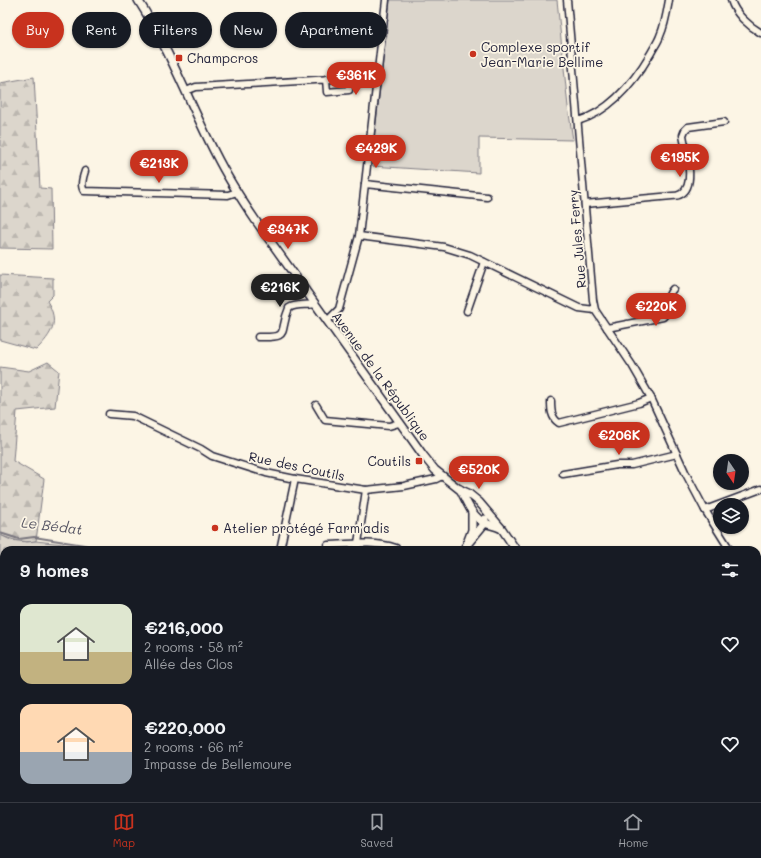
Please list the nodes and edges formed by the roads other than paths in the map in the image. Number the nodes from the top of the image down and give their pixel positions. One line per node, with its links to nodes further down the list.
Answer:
1 (138, 0): 8 (street, Avenue de la République)
2 (386, 0): 12 (street)
3 (567, 0): 9 (street, Rue Jules Ferry)
4 (669, 0): 9 (street)
5 (731, 0): 6 (street)
6 (761, 32)
7 (326, 79): 8 (street)
8 (186, 91): 13 (street, Avenue de la République)
9 (578, 121): 15 (street, Rue Jules Ferry)
10 (724, 122): 15 (street)
11 (85, 171): 13 (street)
12 (366, 184): 14 (street); 16 (street)
13 (237, 192): 19 (street, Avenue de la République)
14 (487, 196)
15 (585, 204): 20 (street, Rue Jules Ferry)
16 (360, 236): 17 (street); 22 (street)
17 (484, 262): 20 (street); 21 (street)
18 (673, 289): 23 (street)
19 (314, 304): 22 (street, Avenue de la République); 24 (street)
20 (595, 310): 23 (street, Rue Jules Ferry)
21 (467, 311)
22 (327, 321): 29 (street, Avenue de la République)
23 (607, 328): 25 (street, Rue Jules Ferry)
24 (258, 337)
25 (651, 398): 26 (street); 30 (street, Rue Jules Ferry)
26 (551, 401)
27 (316, 405): 29 (street)
28 (109, 414): 33 (street, Rue des Coutils)
29 (399, 423): 32 (street, Avenue de la République)
30 (677, 454): 31 (street); 38 (street, Rue Jules Ferry)
31 (563, 474)
32 (442, 476): 34 (street, Avenue de la République); 36 (street, Rue des Coutils)
33 (294, 479): 36 (street, Rue des Coutils); 43 (street)
34 (459, 489): 37 (street, Avenue de la République); 39 (street, Avenue de la République)
35 (761, 489): 38 (street)
36 (366, 490): 45 (street)
37 (484, 510): 40 (street); 41 (street, Avenue de la République)
38 (705, 510): 51 (street, Rue Jules Ferry)
39 (472, 513): 40 (street, Avenue de la République); 48 (street)
40 (485, 523): 41 (street, Avenue de la République); 49 (street)
41 (502, 529): 50 (street, Avenue de la République)
42 (328, 545): 44 (street)
43 (281, 546)
44 (342, 546)
45 (357, 546)
46 (364, 546): 47 (street)
47 (388, 546)
48 (466, 546)
49 (467, 546)
50 (513, 546)
51 (728, 546)

